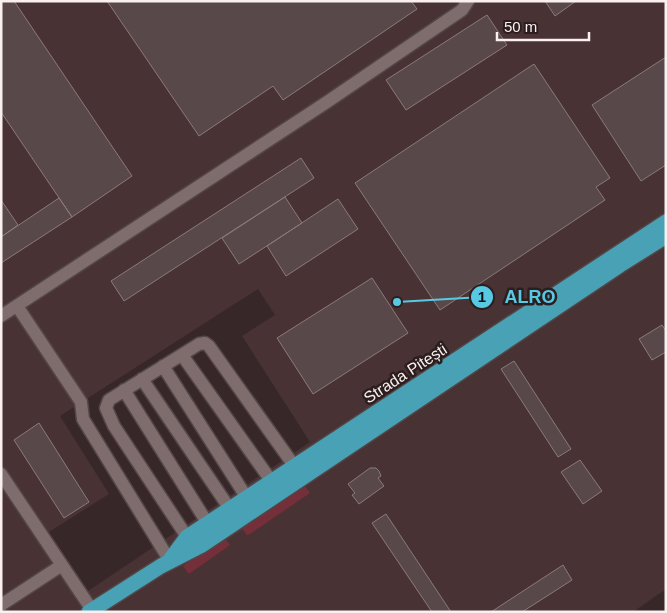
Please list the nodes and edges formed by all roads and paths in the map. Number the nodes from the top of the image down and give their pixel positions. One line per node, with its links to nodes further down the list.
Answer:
1 (468, 1): 4 (lane)
2 (666, 222): 10 (main road, Strada Pitești)
3 (666, 236): 17 (main road, Strada Pitești)
4 (17, 306): 5 (lane); 17 (lane)
5 (1, 316)
6 (182, 355): 7 (lane); 10 (lane); 12 (lane)
7 (163, 366): 8 (lane); 13 (lane)
8 (142, 379): 9 (lane); 14 (lane)
9 (124, 390): 15 (lane); 16 (lane)
10 (294, 467): 12 (main road, Strada Pitești)
11 (1, 474): 18 (lane)
12 (272, 482): 13 (main road, Strada Pitești)
13 (247, 498): 14 (main road, Strada Pitești)
14 (230, 509): 15 (main road, Strada Pitești)
15 (208, 524): 16 (main road, Strada Pitești)
16 (187, 537): 17 (main road, Strada Pitești)
17 (170, 561): 20 (main road, Strada Pitești)
18 (62, 565): 19 (lane); 20 (lane)
19 (1, 605)
20 (90, 611)

